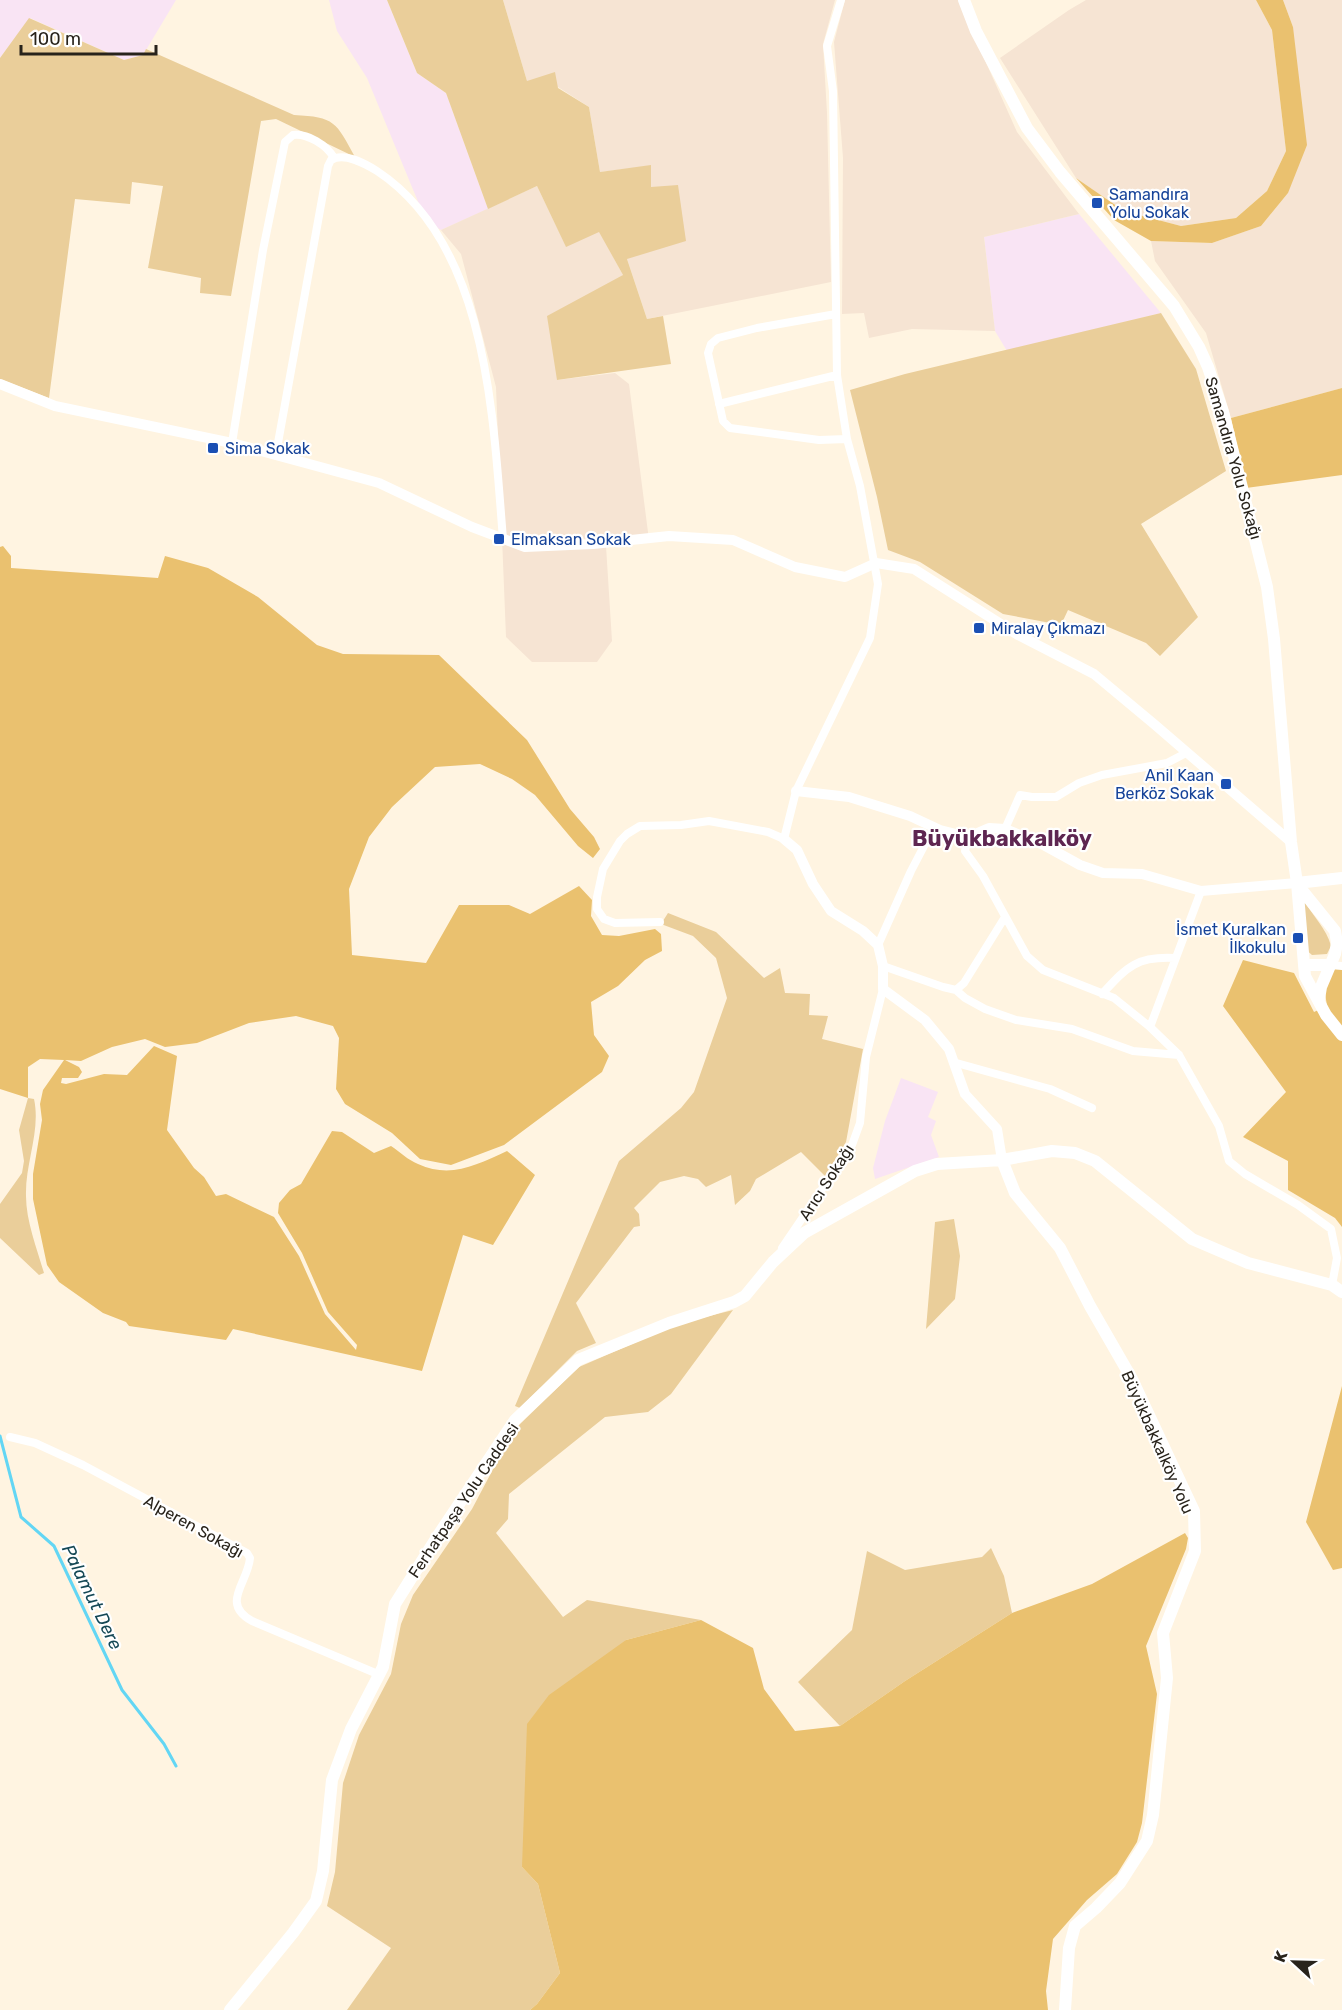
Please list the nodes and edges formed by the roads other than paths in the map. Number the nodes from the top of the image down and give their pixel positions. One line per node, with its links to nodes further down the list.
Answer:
1 (840, 0): 4 (street)
2 (964, 0): 19 (main road, Samandıra Yolu Sokağı)
3 (334, 158): 9 (street); 10 (street); 11 (street)
4 (836, 314): 5 (street); 7 (street)
5 (837, 375): 7 (street); 8 (street)
6 (0, 384): 9 (street)
7 (719, 404): 8 (street)
8 (847, 439): 12 (street)
9 (232, 443): 10 (street)
10 (276, 454): 11 (street)
11 (503, 539): 12 (street)
12 (876, 563): 13 (street); 14 (street)
13 (1186, 753): 16 (street); 19 (street)
14 (796, 791): 15 (street); 18 (street)
15 (934, 827): 17 (street); 26 (street)
16 (1005, 829): 17 (street); 22 (street)
17 (968, 837): 23 (street)
18 (784, 839): 24 (street); 26 (street)
19 (1291, 842): 21 (main road, Samandıra Yolu Sokağı)
20 (1342, 879): 21 (main road)
21 (1297, 883): 22 (street); 25 (main road); 28 (main road)
22 (1201, 891): 27 (street)
23 (1005, 917): 32 (street); 33 (street)
24 (660, 922)
25 (1338, 936): 30 (main road)
26 (878, 945): 29 (street)
27 (1175, 958): 33 (street); 35 (street)
28 (1304, 964): 30 (main road); 34 (main road)
29 (883, 966): 31 (street); 32 (street)
30 (1336, 966): 34 (main road)
31 (883, 989): 38 (street); 41 (street, Arıcı Sokağı)
32 (957, 990): 37 (street)
33 (1102, 994): 35 (street)
34 (1319, 999): 36 (main road)
35 (1150, 1027): 37 (street)
36 (1342, 1035)
37 (1179, 1055): 42 (street)
38 (953, 1062): 39 (street); 40 (street)
39 (1092, 1108)
40 (1002, 1160): 41 (main road, Ferhatpaşa Yolu Caddesi); 42 (main road, Ferhatpaşa Yolu Caddesi); 46 (main road, Büyükbakkalköy Yolu)
41 (773, 1262): 44 (main road, Ferhatpaşa Yolu Caddesi)
42 (1337, 1289)
43 (10, 1437): 44 (street, Alperen Sokağı)
44 (380, 1675): 45 (main road, Ferhatpaşa Yolu Caddesi)
45 (230, 2010)
46 (1065, 2010)

